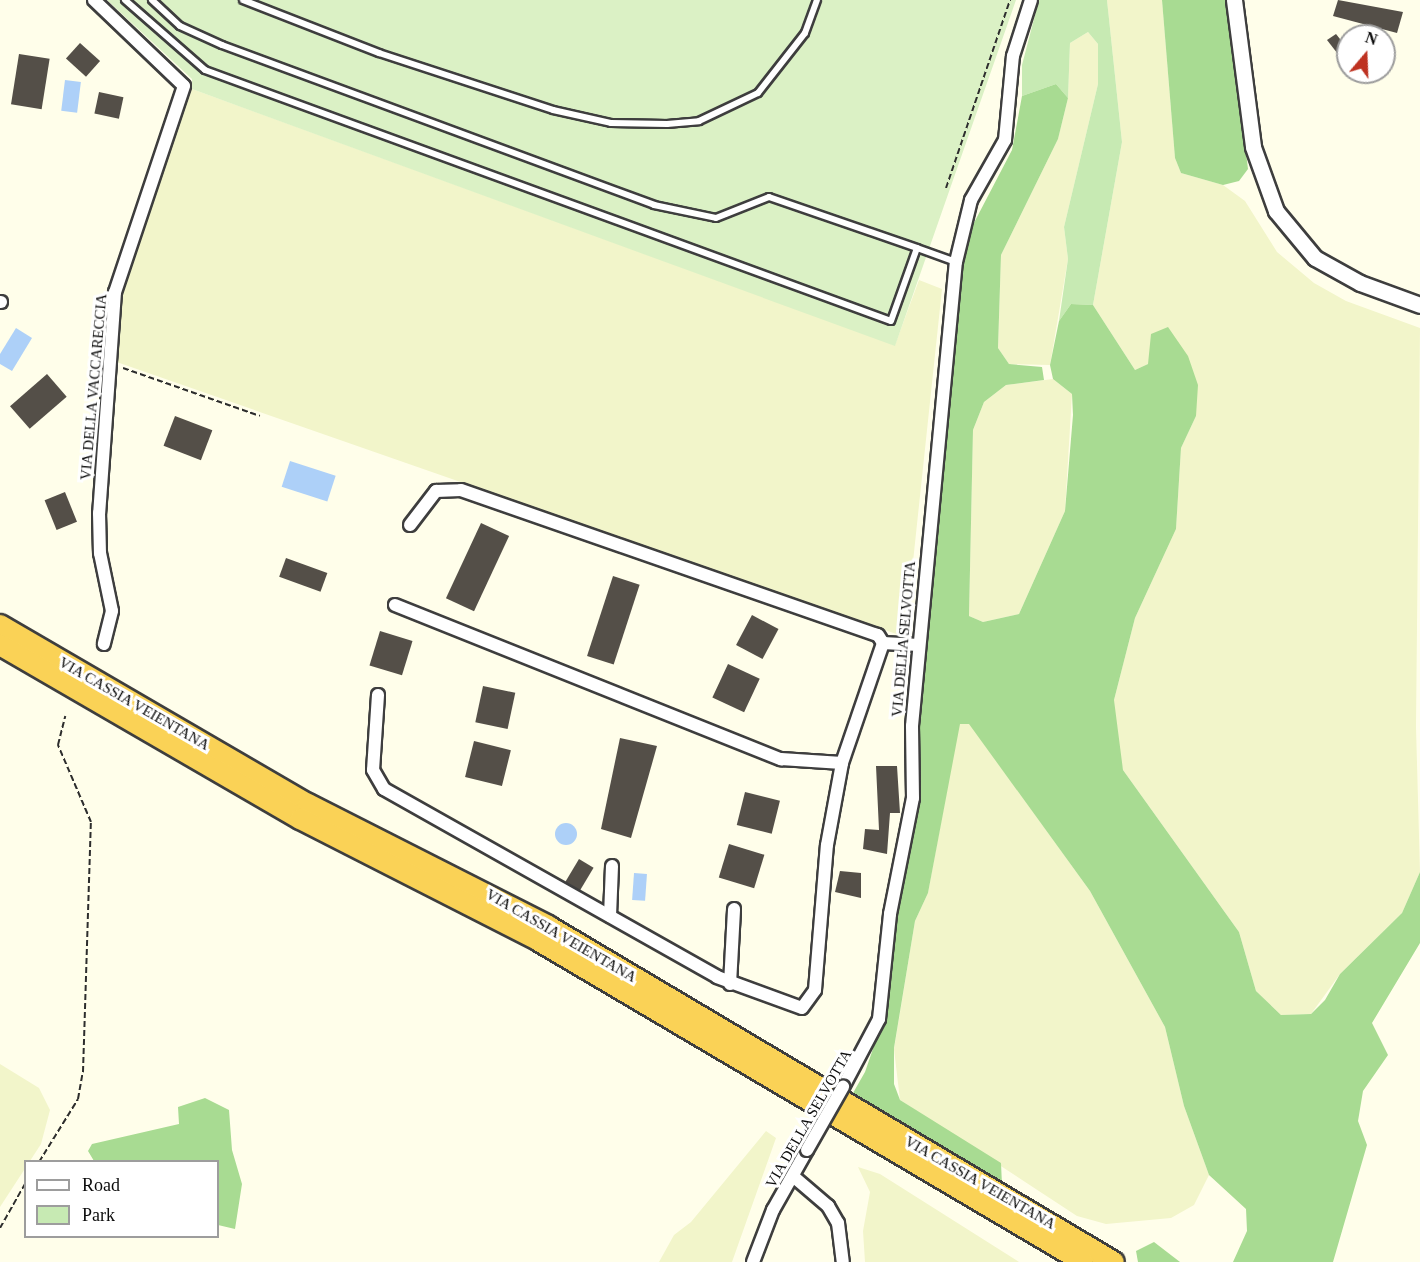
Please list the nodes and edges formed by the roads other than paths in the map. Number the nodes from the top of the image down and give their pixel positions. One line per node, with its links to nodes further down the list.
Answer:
1 (94, 0): 15 (street, VIA DELLA VACCARECCIA)
2 (125, 0): 8 (lane)
3 (152, 0): 8 (lane)
4 (243, 0): 5 (lane)
5 (817, 0)
6 (1031, 0): 9 (street, VIA DELLA SELVOTTA)
7 (1234, 0): 10 (street)
8 (917, 248): 9 (lane)
9 (956, 262): 17 (street, VIA DELLA SELVOTTA)
10 (1420, 305)
11 (410, 525): 14 (street)
12 (395, 605): 19 (street)
13 (0, 625): 28 (highway, VIA CASSIA VEIENTANA)
14 (883, 643): 17 (street); 19 (street)
15 (105, 644)
16 (0, 645): 27 (highway, VIA CASSIA VEIENTANA)
17 (919, 645): 24 (street, VIA DELLA SELVOTTA, bridge)
18 (378, 695): 22 (street)
19 (842, 763): 23 (street)
20 (612, 866): 22 (street)
21 (734, 909): 23 (street)
22 (610, 916): 23 (street)
23 (730, 984)
24 (794, 1177): 25 (street, VIA DELLA SELVOTTA); 26 (street)
25 (753, 1262)
26 (843, 1262)
27 (1083, 1262)
28 (1113, 1262)

